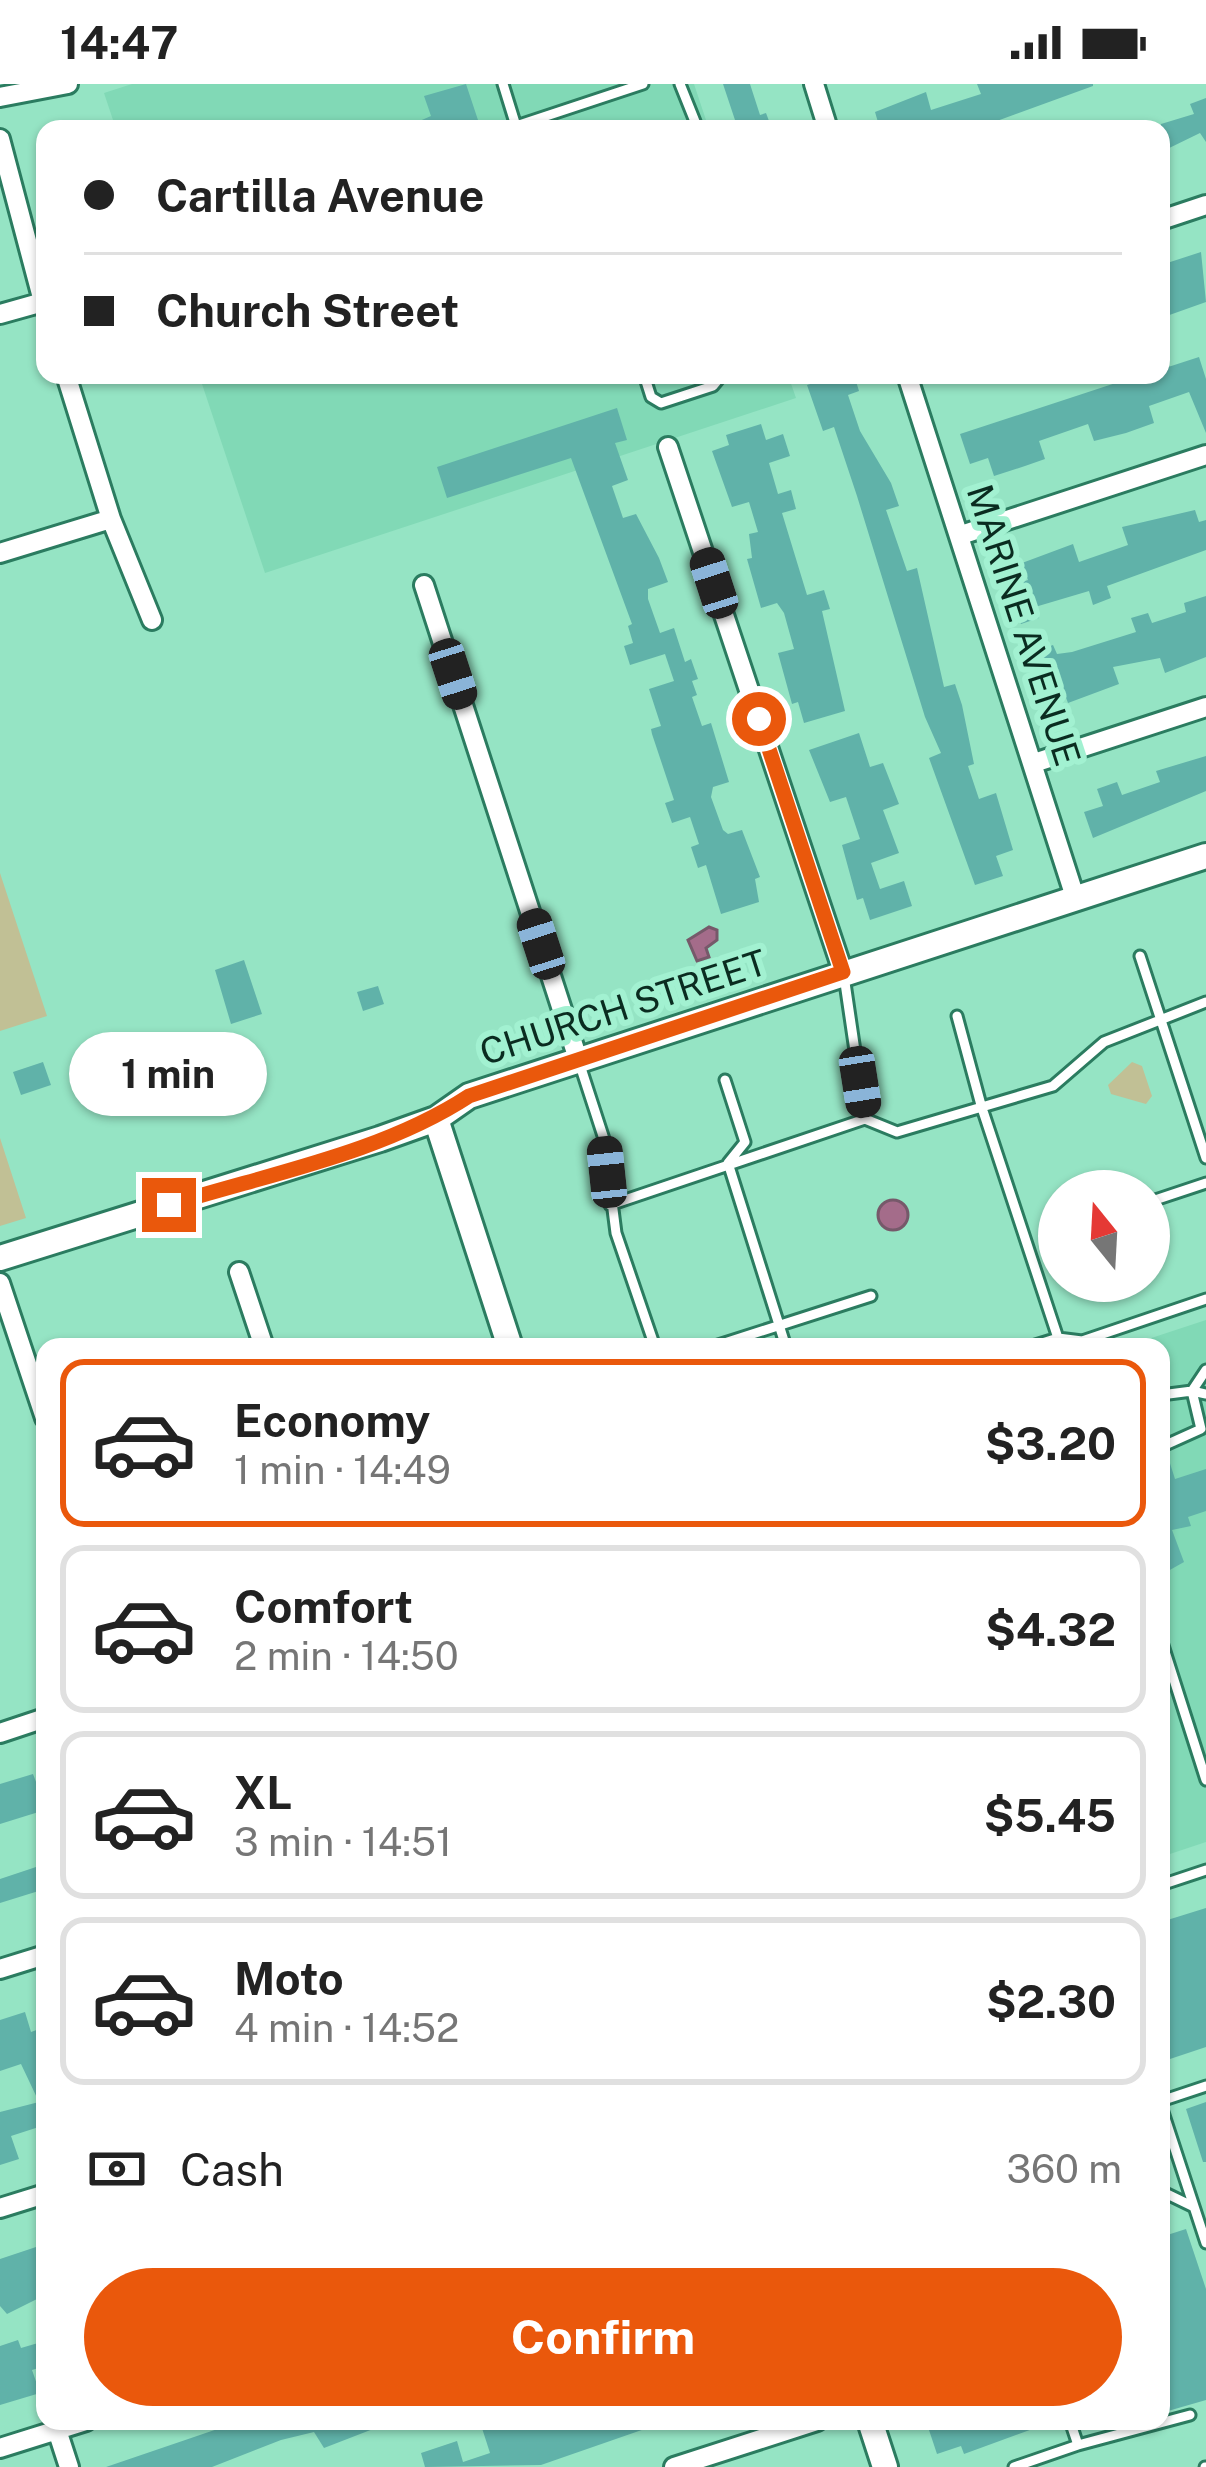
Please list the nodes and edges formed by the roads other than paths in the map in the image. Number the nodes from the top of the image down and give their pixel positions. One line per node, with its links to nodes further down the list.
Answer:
1 (68, 84): 6 (street)
2 (503, 84): 7 (lane)
3 (643, 84): 8 (lane)
4 (680, 84): 9 (lane)
5 (817, 85): 10 (street)
6 (0, 97)
7 (514, 120)
8 (534, 120)
9 (694, 120)
10 (827, 120)
11 (0, 139): 14 (street)
12 (1206, 205): 13 (street)
13 (1170, 217)
14 (36, 275)
15 (36, 307): 16 (street)
16 (0, 314)
17 (69, 384): 23 (street)
18 (647, 384): 19 (lane)
19 (715, 384)
20 (911, 384): 24 (street, MARINE AVENUE)
21 (668, 446): 33 (street)
22 (1206, 455): 24 (street)
23 (111, 519): 25 (street); 27 (street)
24 (961, 535): 29 (street, MARINE AVENUE)
25 (0, 554)
26 (424, 585): 37 (street)
27 (152, 620)
28 (1206, 707): 29 (street)
29 (1034, 763): 31 (street, MARINE AVENUE)
30 (1206, 856): 31 (street, CHURCH STREET)
31 (1075, 897): 33 (street, CHURCH STREET)
32 (1140, 956): 36 (lane)
33 (843, 972): 37 (street, CHURCH STREET); 41 (lane)
34 (1206, 1002): 36 (lane)
35 (957, 1016): 39 (lane)
36 (1160, 1017): 39 (lane); 42 (lane)
37 (579, 1062): 40 (street, CHURCH STREET); 46 (lane)
38 (725, 1081): 43 (lane)
39 (981, 1105): 41 (lane); 58 (lane)
40 (436, 1119): 47 (street, CHURCH STREET); 54 (street)
41 (866, 1119): 43 (lane)
42 (1206, 1157)
43 (728, 1163): 46 (lane); 52 (lane)
44 (1206, 1184): 45 (lane)
45 (1170, 1195)
46 (610, 1205): 55 (lane)
47 (0, 1258)
48 (238, 1272): 53 (street)
49 (0, 1283): 61 (street)
50 (871, 1296): 52 (lane)
51 (1206, 1299): 59 (lane)
52 (779, 1324): 56 (lane); 57 (lane)
53 (261, 1338)
54 (507, 1338)
55 (652, 1338)
56 (738, 1338)
57 (783, 1338)
58 (1058, 1338)
59 (1091, 1338)
60 (1206, 1370): 62 (lane)
61 (36, 1391)
62 (1192, 1391): 63 (lane); 64 (lane); 65 (lane)
63 (1170, 1394)
64 (1206, 1394)
65 (1170, 1443)
66 (1170, 1667): 69 (lane)
67 (36, 1721): 68 (street)
68 (0, 1733)
69 (1206, 1780)
70 (1206, 1870): 71 (lane)
71 (1170, 1882)
72 (36, 1958): 73 (street)
73 (0, 1969)
74 (1206, 2086): 75 (lane)
75 (1170, 2100)
76 (1170, 2131): 79 (lane)
77 (1170, 2195): 79 (lane)
78 (36, 2197): 80 (street)
79 (1194, 2207): 81 (lane)
80 (0, 2208)
81 (1206, 2243)
82 (1190, 2415): 83 (lane)
83 (1170, 2420)
84 (57, 2430): 90 (street); 91 (street)
85 (789, 2430): 92 (street)
86 (872, 2430): 93 (street)
87 (1073, 2430): 89 (lane)
88 (1134, 2430): 89 (lane)
89 (1078, 2445): 94 (lane)
90 (0, 2448)
91 (69, 2467)
92 (674, 2467)
93 (884, 2467)
94 (1014, 2467)

